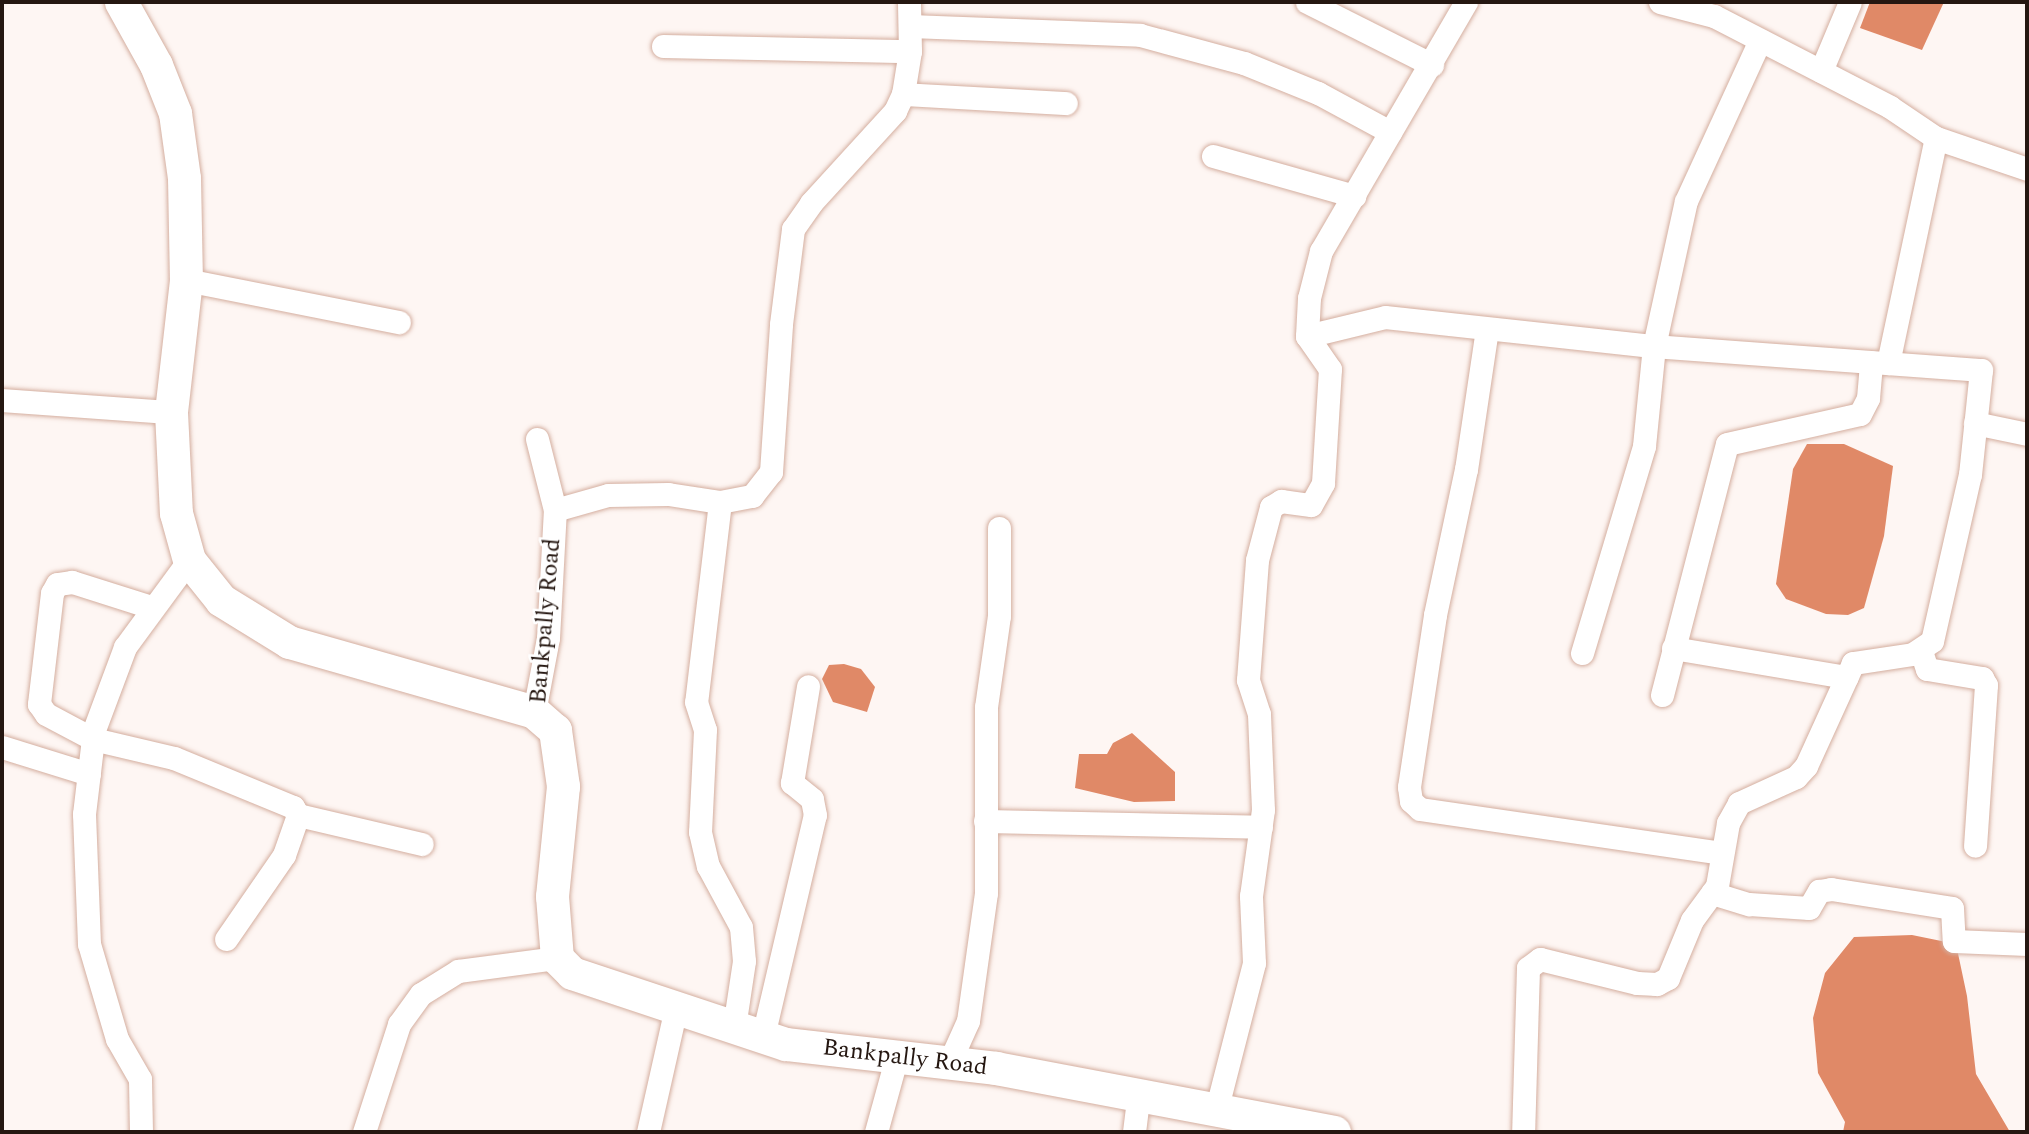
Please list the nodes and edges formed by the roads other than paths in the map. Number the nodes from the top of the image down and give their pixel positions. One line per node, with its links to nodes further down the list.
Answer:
1 (121, 2): 20 (street)
2 (909, 2): 7 (street, Bankpally Road)
3 (1307, 2): 11 (street)
4 (1466, 2): 11 (street)
5 (1660, 2): 8 (street)
6 (1850, 2): 12 (street)
7 (909, 26): 10 (street, Bankpally Road); 15 (street)
8 (1760, 40): 12 (street); 24 (street)
9 (663, 46): 10 (street)
10 (909, 51): 13 (street, Bankpally Road)
11 (1432, 65): 15 (street)
12 (1821, 71): 16 (street)
13 (903, 94): 14 (street); 31 (street, Bankpally Road)
14 (1066, 103)
15 (1390, 132): 19 (street)
16 (1936, 138): 18 (street); 25 (street)
17 (1213, 156): 19 (street)
18 (2027, 169)
19 (1354, 196): 23 (street)
20 (186, 280): 21 (street); 27 (street)
21 (399, 322)
22 (1487, 329): 23 (street); 24 (street); 51 (street)
23 (1307, 336): 48 (street)
24 (1654, 346): 25 (street); 38 (street)
25 (1880, 363): 28 (street); 36 (street)
26 (2, 400): 27 (street)
27 (172, 412): 34 (street)
28 (1975, 423): 29 (street); 37 (street)
29 (2027, 434)
30 (537, 439): 32 (street)
31 (720, 502): 32 (street, Bankpally Road); 57 (street)
32 (555, 510): 42 (street, Bankpally Road)
33 (999, 527): 47 (street)
34 (189, 560): 35 (street); 42 (street)
35 (151, 607): 43 (street); 43 (street)
36 (1673, 648): 39 (street); 41 (street)
37 (1922, 651): 39 (street); 50 (street)
38 (1582, 653)
39 (1847, 677): 51 (street)
40 (808, 686): 57 (street)
41 (1662, 695)
42 (534, 712): 55 (street, Bankpally Road)
43 (93, 739): 45 (street); 46 (street)
44 (2, 747): 45 (street)
45 (89, 775): 62 (street)
46 (298, 815): 49 (street); 53 (street)
47 (985, 821): 48 (street); 59 (street)
48 (1261, 827): 61 (street)
49 (422, 844)
50 (1975, 846)
51 (1722, 853): 52 (street)
52 (1712, 893): 54 (street); 68 (street)
53 (226, 939)
54 (2027, 944)
55 (557, 958): 56 (street, Bankpally Road); 63 (street)
56 (676, 1008): 57 (street, Bankpally Road); 64 (street)
57 (748, 1032): 58 (street, Bankpally Road)
58 (897, 1056): 59 (street, Bankpally Road); 65 (street)
59 (949, 1063): 60 (street, Bankpally Road)
60 (1139, 1097): 61 (street, Bankpally Road); 66 (street)
61 (1216, 1111): 67 (street, Bankpally Road)
62 (141, 1132)
63 (364, 1132)
64 (648, 1132)
65 (876, 1132)
66 (1134, 1132)
67 (1334, 1132)
68 (1523, 1132)

